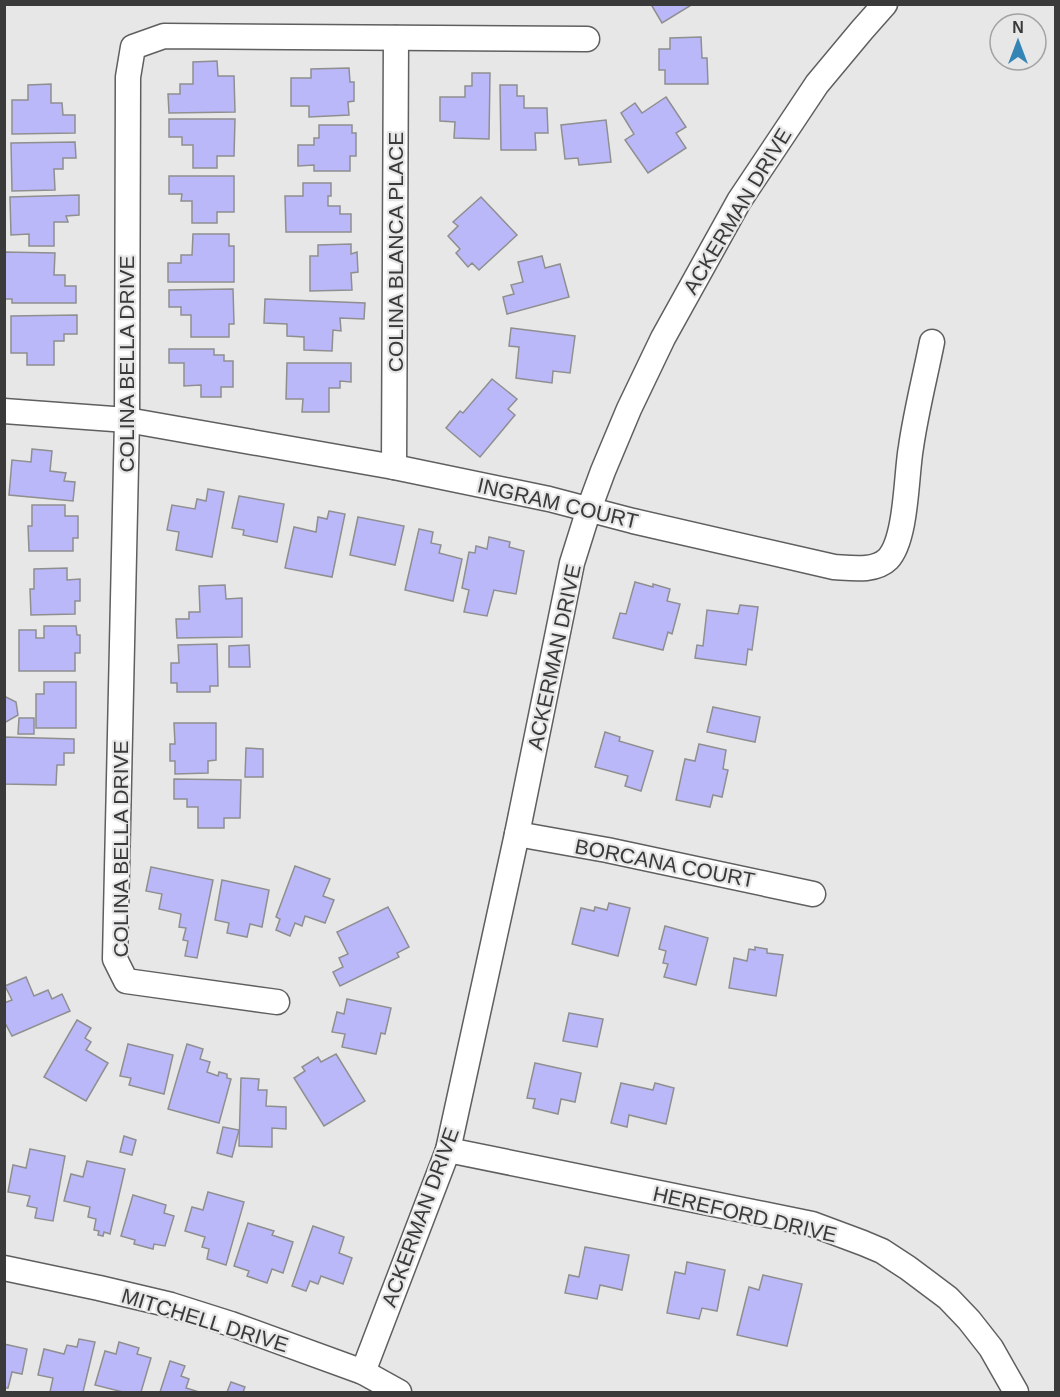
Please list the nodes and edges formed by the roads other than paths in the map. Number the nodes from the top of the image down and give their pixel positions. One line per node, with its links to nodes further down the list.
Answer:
1 (885, 4): 8 (street, ACKERMAN DRIVE)
2 (396, 38): 3 (street, COLINA BELLA DRIVE); 6 (street, COLINA BELLA DRIVE); 7 (street, COLINA BLANCA PLACE)
3 (586, 39)
4 (932, 342): 8 (street, INGRAM COURT)
5 (4, 411): 6 (street, INGRAM COURT)
6 (127, 420): 7 (street, INGRAM COURT); 11 (street, COLINA BELLA DRIVE)
7 (394, 467): 8 (street, INGRAM COURT)
8 (589, 509): 9 (street, ACKERMAN DRIVE)
9 (517, 834): 10 (street, BORCANA COURT); 12 (street, ACKERMAN DRIVE)
10 (813, 894)
11 (277, 1002)
12 (448, 1150): 14 (street, ACKERMAN DRIVE); 16 (street, HEREFORD DRIVE)
13 (4, 1268): 14 (street, MITCHELL DRIVE)
14 (363, 1372): 15 (street, MITCHELL DRIVE)
15 (399, 1392)
16 (1016, 1392)

